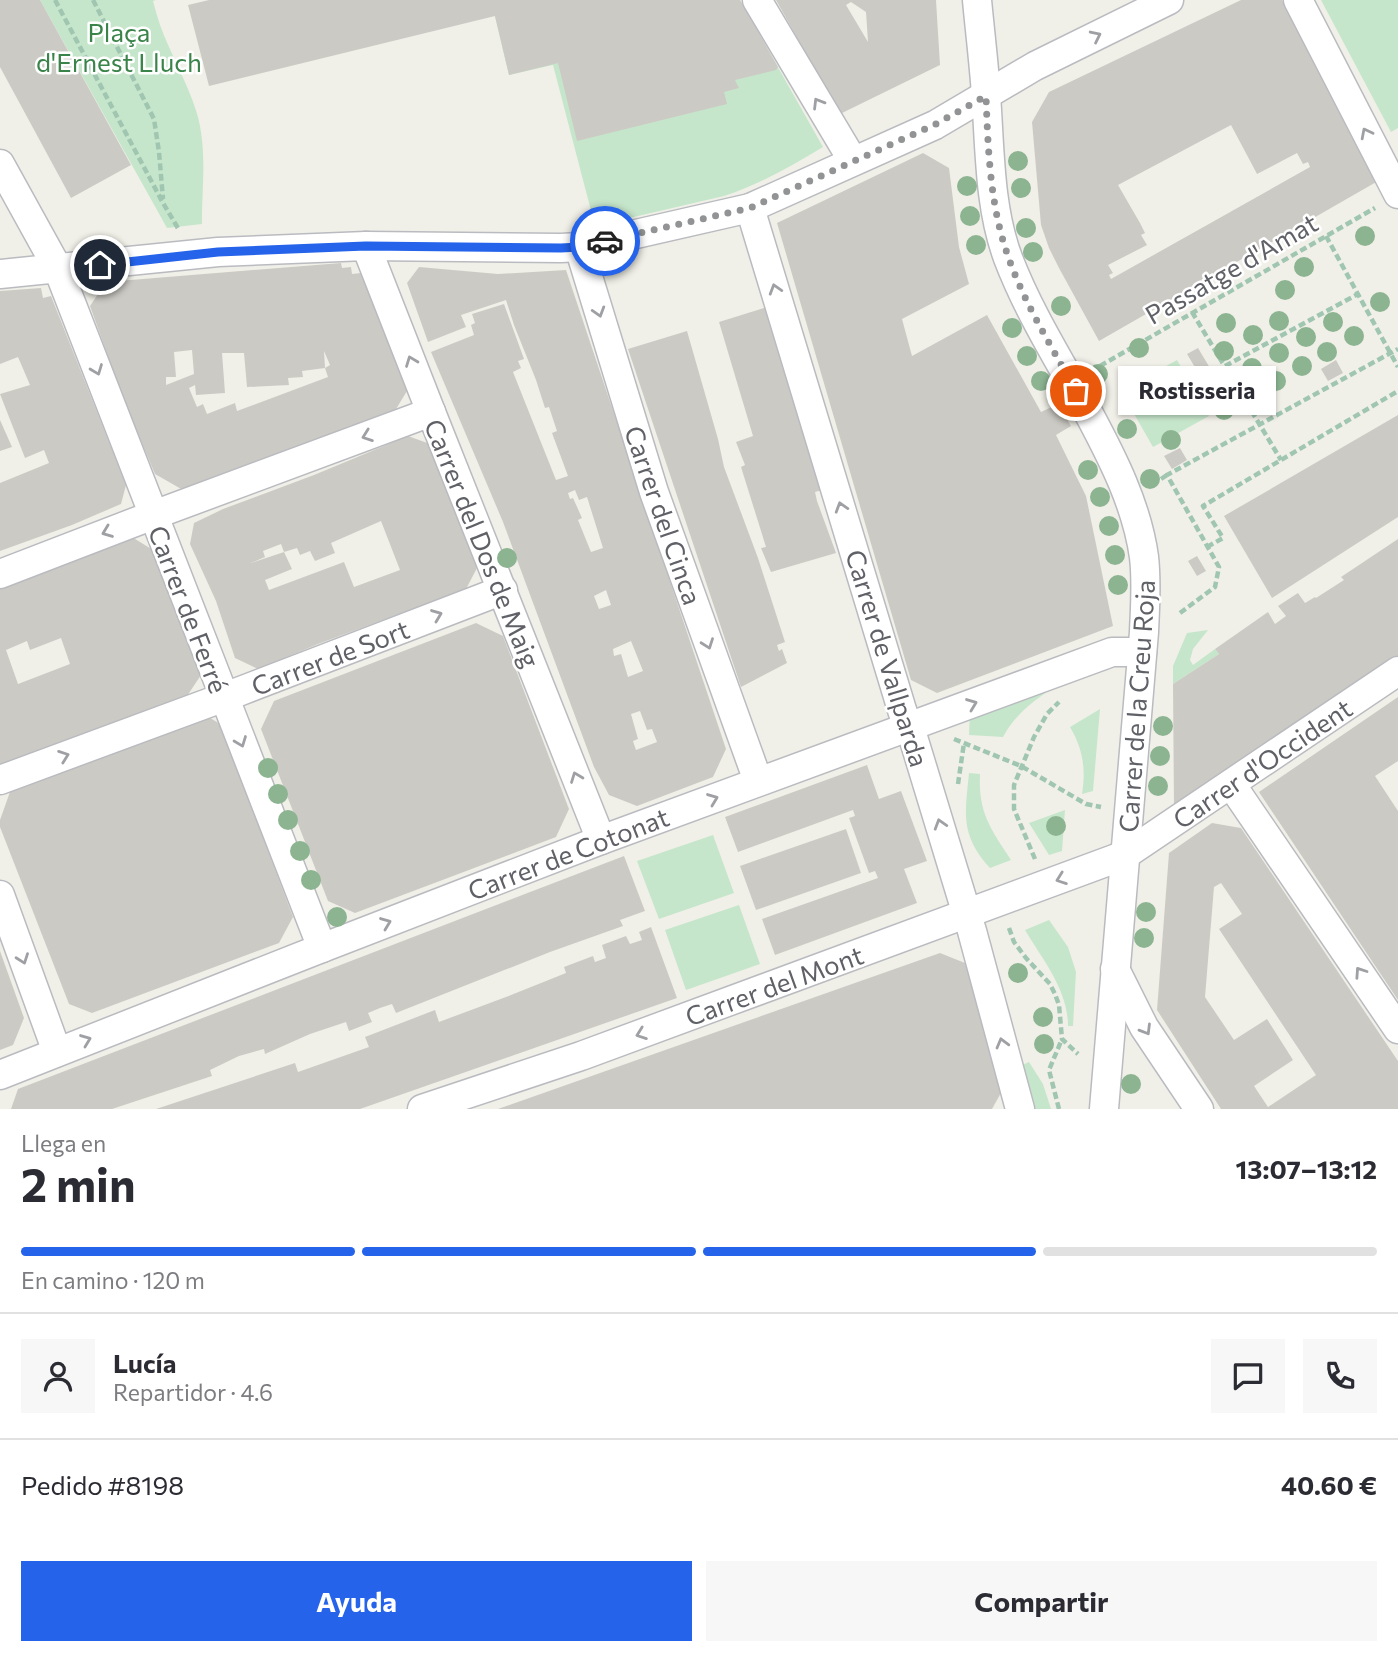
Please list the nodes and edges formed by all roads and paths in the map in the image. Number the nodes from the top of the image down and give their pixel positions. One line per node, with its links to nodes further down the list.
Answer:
1 (55, 0): 11 (path)
2 (93, 0): 11 (path)
3 (757, 0): 8 (street, one-way to 3)
4 (977, 0): 7 (street, Carrer de la Creu Roja)
5 (1169, 0): 7 (street, one-way to 5)
6 (1297, 0): 10 (street, one-way to 6)
7 (986, 96): 8 (street); 37 (street, Carrer de la Creu Roja)
8 (853, 161): 12 (street)
9 (0, 164): 17 (street, Carrer de Ferré)
10 (1390, 198): 14 (path, Passatge d'Amat)
11 (163, 203): 13 (path)
12 (750, 208): 16 (street); 41 (street, Carrer de Vallparda, one-way to 12)
13 (177, 227)
14 (1326, 236): 19 (path); 20 (path, Passatge d'Amat)
15 (366, 246): 16 (street); 17 (street); 27 (street, Carrer del Dos de Maig, one-way to 15)
16 (579, 247): 45 (street, Carrer del Cinca, one-way to 45)
17 (58, 269): 18 (street); 32 (street, Carrer de Ferré, one-way to 32)
18 (0, 274)
19 (1357, 294): 22 (path); 24 (path)
20 (1192, 312): 23 (path, Passatge d'Amat); 24 (path)
21 (1398, 349): 22 (path)
22 (1390, 353): 25 (path); 28 (path)
23 (1100, 366)
24 (1225, 366): 28 (path)
25 (1398, 367)
26 (1398, 391): 29 (path)
27 (430, 412): 32 (street, one-way to 32); 35 (street, Carrer del Dos de Maig)
28 (1259, 424): 29 (path); 30 (path)
29 (1280, 460): 33 (path)
30 (1167, 475): 31 (path); 33 (path)
31 (1161, 479)
32 (153, 515): 34 (street, one-way to 34); 39 (street, Carrer de Ferré)
33 (1208, 547): 36 (path)
34 (0, 574)
35 (503, 590): 39 (street, Carrer de Sort, one-way to 35); 48 (street, Carrer del Dos de Maig, one-way to 35)
36 (1180, 613)
37 (1142, 652): 41 (street, Carrer de Cotonat, one-way to 37); 49 (street, Carrer de la Creu Roja)
38 (1398, 671): 46 (street, Carrer d'Occident)
39 (223, 697): 44 (street, Carrer de Sort, one-way to 39); 54 (street, Carrer de Ferré, one-way to 54)
40 (1064, 697): 43 (path)
41 (908, 728): 45 (street, Carrer de Cotonat); 52 (street, Carrer de Vallparda, one-way to 41)
42 (953, 738): 43 (path)
43 (1021, 766): 47 (path); 50 (path)
44 (0, 780)
45 (758, 782): 48 (street, Carrer de Cotonat, one-way to 45)
46 (1231, 784): 49 (street, Carrer d'Occident); 56 (street, one-way to 46)
47 (1106, 807)
48 (601, 841): 54 (street, Carrer de Cotonat, one-way to 48)
49 (1125, 855): 52 (street, Carrer del Mont, one-way to 52); 55 (street, Carrer de la Creu Roja)
50 (1037, 865)
51 (0, 895): 58 (street, one-way to 58)
52 (967, 914): 61 (street, Carrer del Mont, one-way to 61); 62 (street, Carrer de Vallparda, one-way to 52)
53 (1006, 918): 57 (path)
54 (322, 948): 58 (street, Carrer de Cotonat, one-way to 54)
55 (1115, 969): 64 (street, Carrer de la Creu Roja); 65 (street, one-way to 65)
56 (1398, 1029)
57 (1062, 1039): 59 (path); 63 (path)
58 (57, 1052): 60 (street, Carrer de Cotonat)
59 (1078, 1054)
60 (0, 1075)
61 (422, 1109)
62 (1020, 1109)
63 (1059, 1109)
64 (1104, 1109)
65 (1199, 1109)

